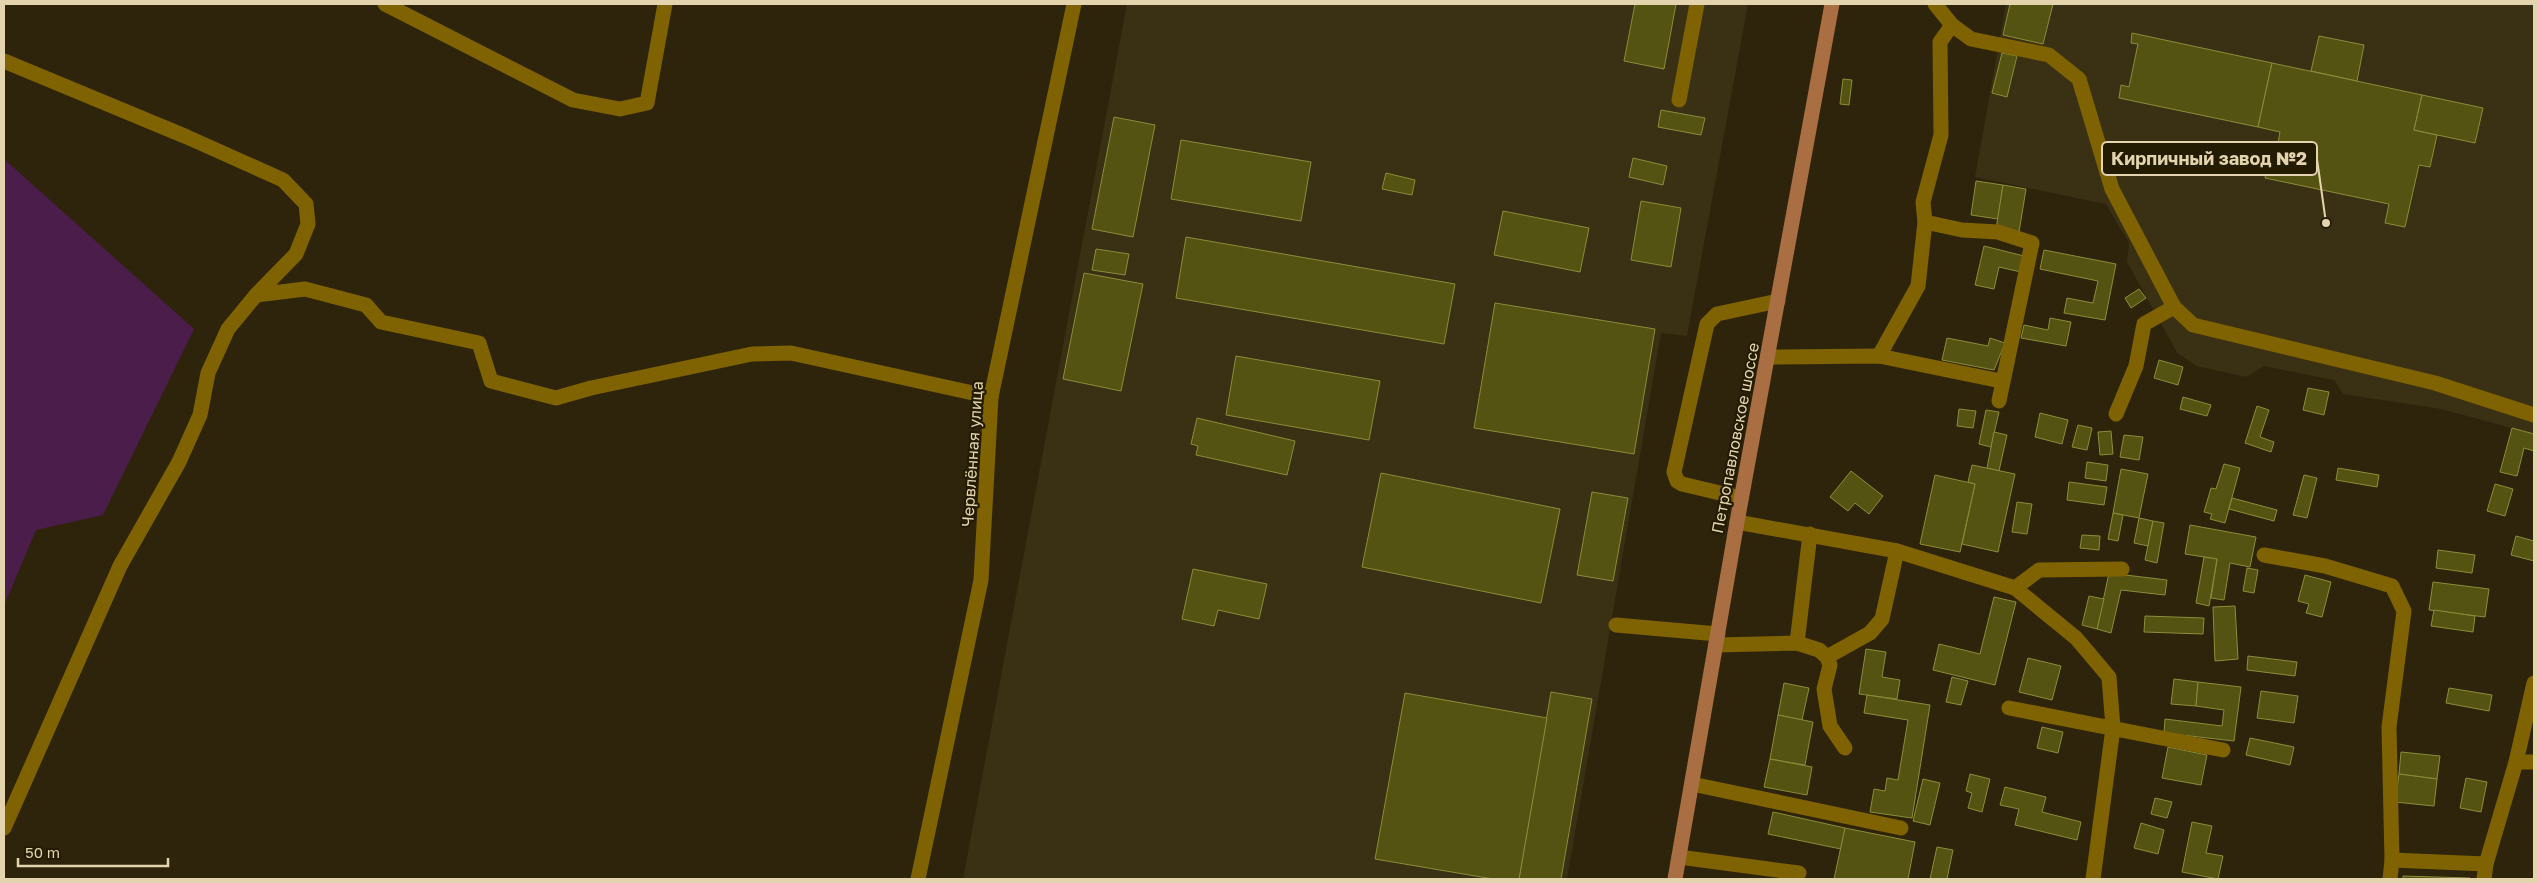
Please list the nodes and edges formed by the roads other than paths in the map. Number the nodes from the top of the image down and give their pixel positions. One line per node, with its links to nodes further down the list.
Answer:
1 (385, 4): 2 (street)
2 (665, 4)
3 (1074, 4): 17 (street, Червлённая улица)
4 (1697, 4): 9 (street)
5 (1832, 4): 12 (main road, Петропавловское шоссе)
6 (1935, 4): 7 (street)
7 (1952, 25): 10 (street); 13 (street)
8 (4, 61): 11 (street)
9 (1679, 100)
10 (1925, 222): 14 (street); 16 (street)
11 (256, 295): 17 (street); 40 (street)
12 (1778, 301): 15 (main road, Петропавловское шоссе); 21 (street)
13 (2174, 307): 19 (street); 20 (street)
14 (1879, 356): 15 (street); 16 (street)
15 (1768, 357): 21 (main road, Петропавловское шоссе)
16 (2001, 381): 18 (street)
17 (991, 397): 46 (street, Червлённая улица)
18 (1999, 401)
19 (2116, 414)
20 (2534, 416)
21 (1741, 498): 22 (main road, Петропавловское шоссе)
22 (1737, 522): 23 (street); 29 (main road, Петропавловское шоссе)
23 (1810, 534): 24 (street); 30 (street)
24 (1897, 551): 27 (street); 31 (street)
25 (2264, 555): 43 (street)
26 (2122, 569): 27 (street)
27 (2015, 588): 34 (street)
28 (1616, 625): 29 (street)
29 (1717, 639): 30 (street); 39 (main road, Петропавловское шоссе)
30 (1797, 643): 31 (street)
31 (1827, 657): 35 (street)
32 (2534, 683): 37 (street)
33 (2009, 708): 34 (street)
34 (2113, 728): 36 (street); 48 (street)
35 (1845, 748)
36 (2223, 750)
37 (2516, 762): 38 (street); 44 (street)
38 (2534, 762)
39 (1692, 784): 41 (street); 42 (main road, Петропавловское шоссе)
40 (4, 828)
41 (1901, 828)
42 (1679, 857): 45 (street); 47 (main road, Петропавловское шоссе)
43 (2392, 860): 44 (street); 49 (street)
44 (2485, 872)
45 (1799, 873)
46 (918, 879)
47 (1675, 879)
48 (2093, 879)
49 (2390, 879)

